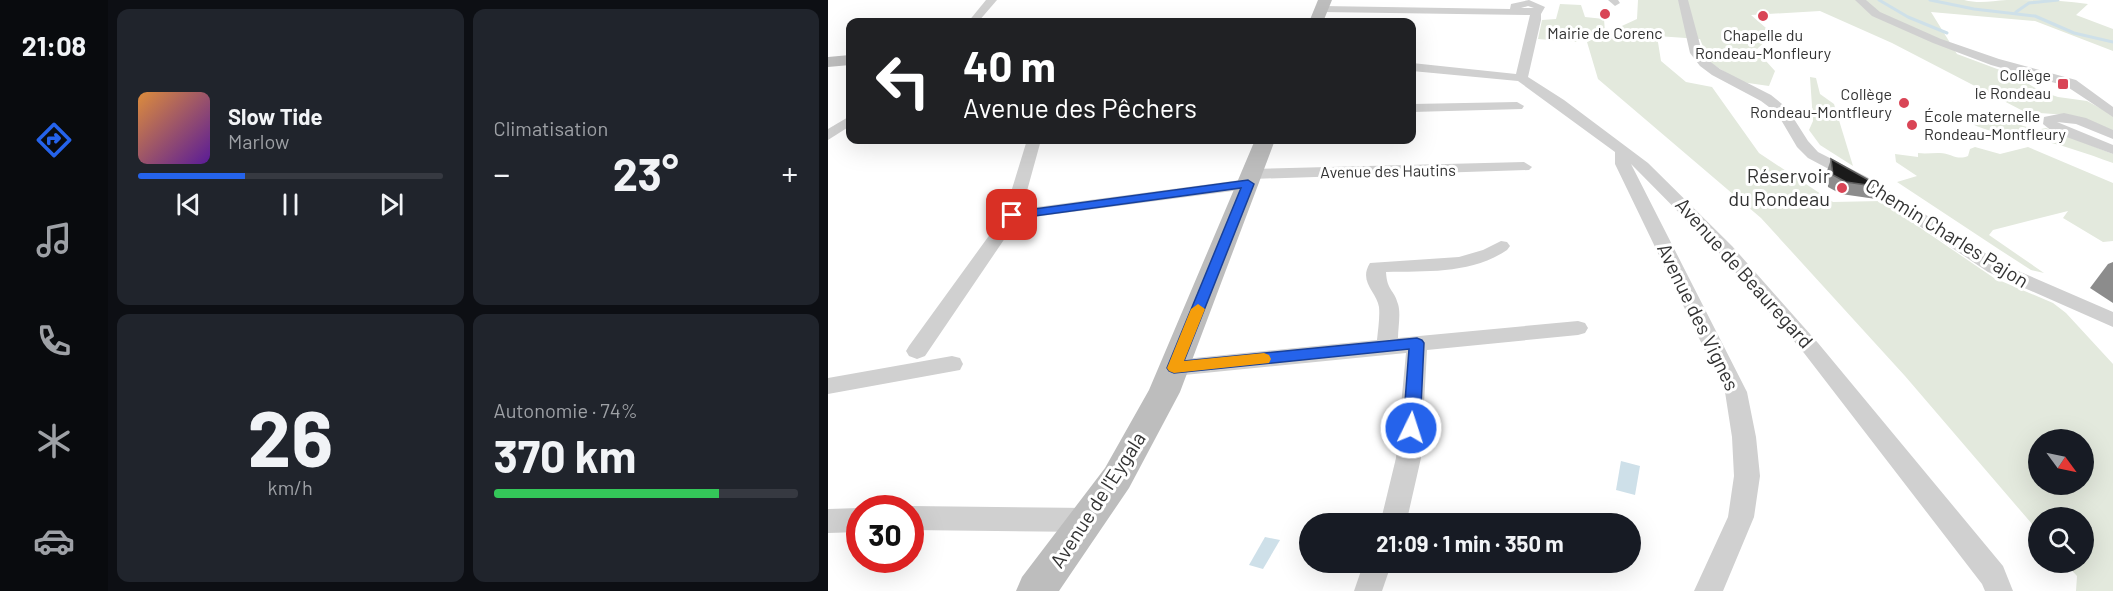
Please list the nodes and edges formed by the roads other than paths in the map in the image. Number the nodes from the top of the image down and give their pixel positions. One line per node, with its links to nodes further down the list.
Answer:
1 (992, 0): 7 (street)
2 (1683, 0): 26 (street, Chemin Charles Pajon)
3 (1860, 0): 14 (street)
4 (1537, 5): 5 (street); 11 (street)
5 (1518, 6): 6 (street)
6 (1319, 16)
7 (976, 18)
8 (846, 60): 9 (street)
9 (828, 62)
10 (1416, 67): 11 (street, Avenue de Beauregard)
11 (1523, 69): 20 (street, Avenue de Beauregard)
12 (1517, 106): 13 (street)
13 (1416, 108)
14 (2113, 113)
15 (846, 123): 17 (street)
16 (2113, 135): 21 (street)
17 (828, 136)
18 (1033, 144): 24 (street)
19 (1263, 144): 23 (street, Avenue de l'Eygala)
20 (1622, 150): 42 (street, Avenue des Vignes); 43 (street, Avenue de Beauregard)
21 (2113, 150)
22 (1524, 167): 23 (street, Avenue des Hautins)
23 (1250, 179): 24 (street, Avenue des Hautins); 32 (street, Avenue de l'Eygala)
24 (1012, 215): 30 (street)
25 (1501, 246): 29 (street)
26 (2113, 320)
27 (1578, 328): 28 (street)
28 (1417, 343): 29 (street); 34 (street)
29 (1387, 346): 32 (street)
30 (917, 351)
31 (952, 364): 33 (street)
32 (1174, 368): 37 (street, Avenue de l'Eygala)
33 (828, 386)
34 (1397, 513)
35 (924, 518): 37 (street)
36 (846, 520): 38 (street)
37 (1089, 520): 40 (street, Avenue de l'Eygala)
38 (828, 521)
39 (1374, 573): 41 (street)
40 (1036, 591)
41 (1368, 591)
42 (1708, 591)
43 (1999, 591)

